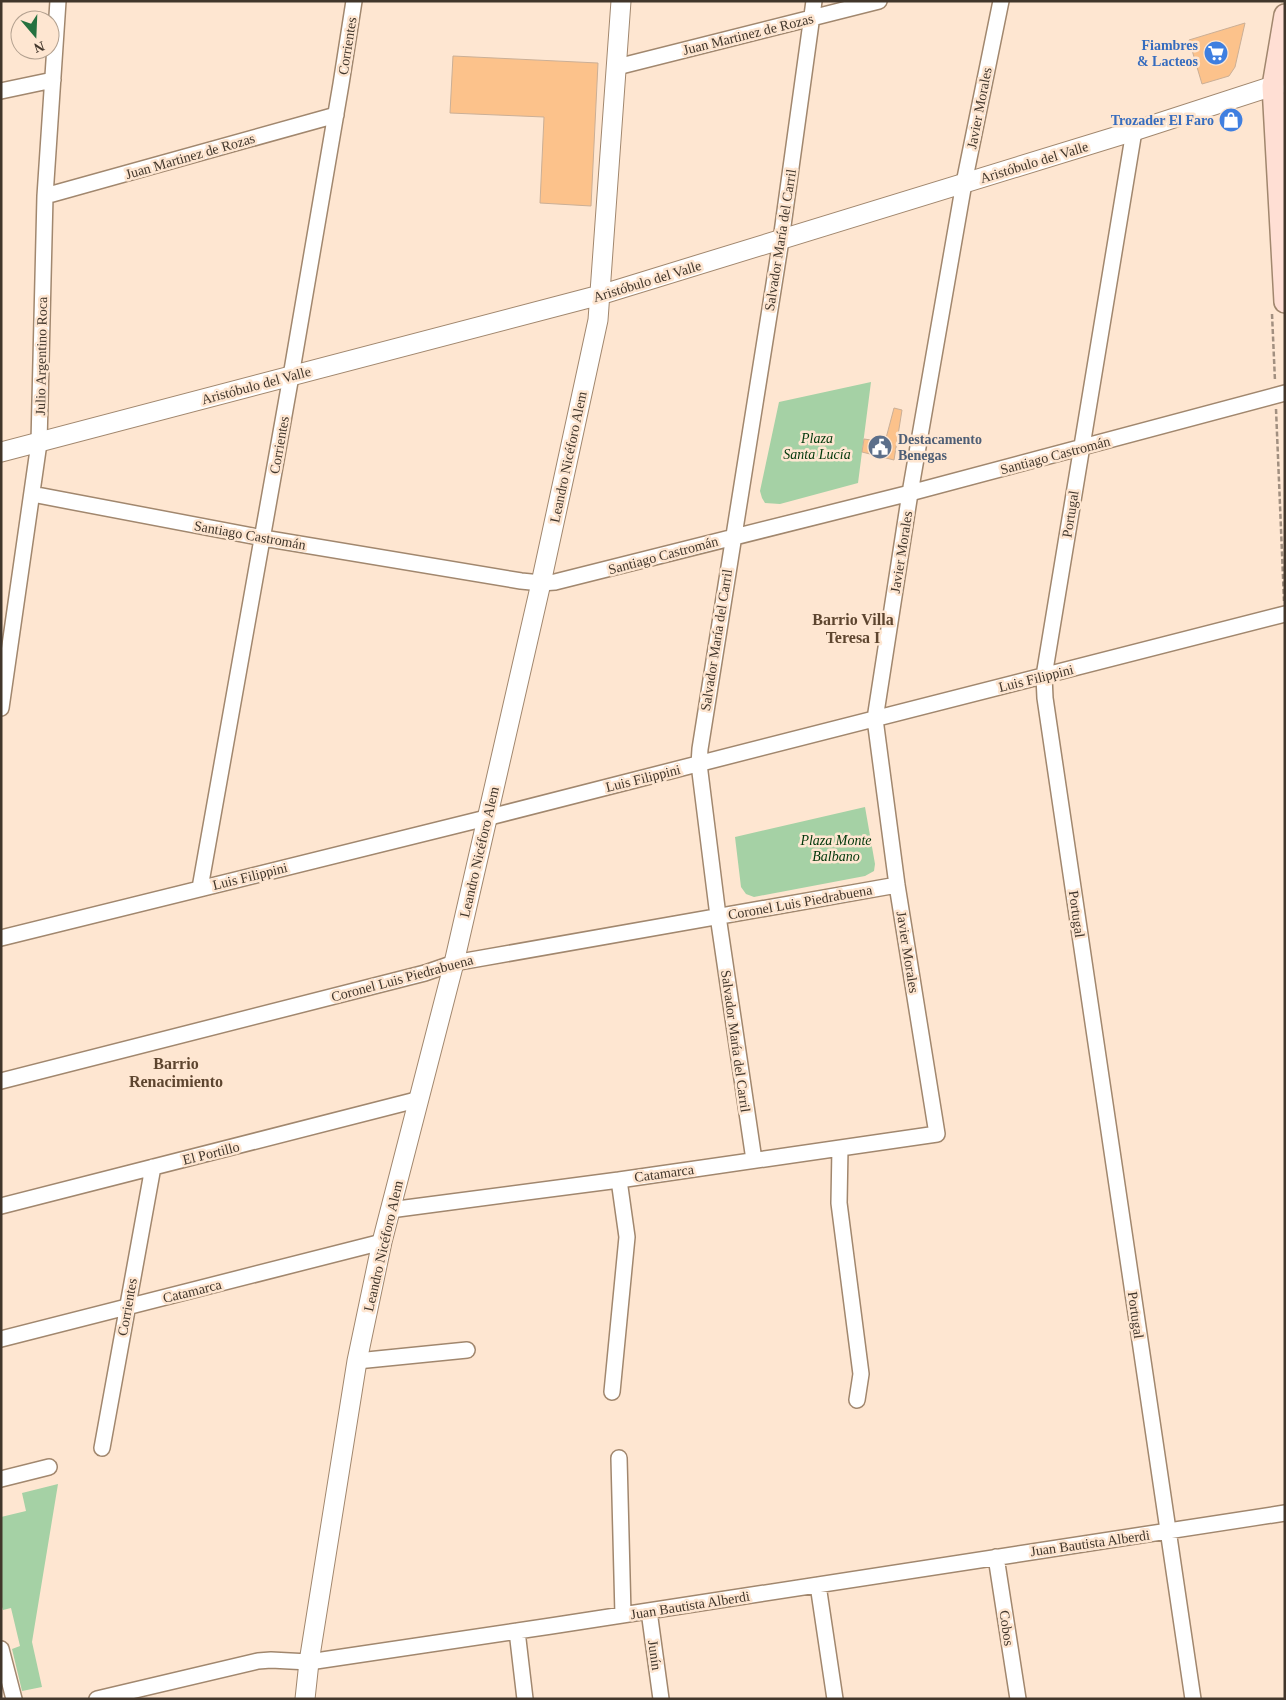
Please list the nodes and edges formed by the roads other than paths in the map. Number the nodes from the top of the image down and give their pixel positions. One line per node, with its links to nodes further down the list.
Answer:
1 (58, 1): 10 (street, Julio Argentino Roca)
2 (354, 1): 13 (street, Corrientes)
3 (621, 1): 9 (street, Leandro Nicéforo Alem)
4 (814, 1): 8 (street, Salvador María del Carril)
5 (879, 1): 8 (street, Juan Martinez de Rozas)
6 (1001, 1): 15 (street, Javier Morales)
7 (1285, 15): 11 (main road)
8 (812, 18): 9 (street, Juan Martinez de Rozas); 17 (street, Salvador María del Carril)
9 (617, 67): 19 (street, Leandro Nicéforo Alem)
10 (53, 80): 12 (street); 16 (street, Julio Argentino Roca)
11 (1279, 84): 14 (street, Aristóbulo del Valle); 18 (main road)
12 (1, 92)
13 (336, 115): 16 (street, Juan Martinez de Rozas); 20 (street, Corrientes)
14 (1134, 131): 15 (street, Aristóbulo del Valle); 23 (street, Portugal)
15 (964, 183): 17 (street, Aristóbulo del Valle); 25 (street, Javier Morales)
16 (45, 196): 22 (street, Julio Argentino Roca)
17 (781, 240): 19 (street, Aristóbulo del Valle); 27 (street, Salvador María del Carril)
18 (1284, 290)
19 (600, 295): 20 (street, Aristóbulo del Valle); 29 (street, Leandro Nicéforo Alem)
20 (291, 376): 22 (street, Aristóbulo del Valle); 28 (street, Corrientes)
21 (1285, 393): 23 (street, Santiago Castromán)
22 (39, 443): 24 (street, Aristóbulo del Valle); 26 (street, Julio Argentino Roca)
23 (1081, 448): 25 (street, Santiago Castromán); 32 (street, Portugal)
24 (1, 452)
25 (910, 493): 27 (street, Santiago Castromán); 34 (street, Javier Morales)
26 (32, 494): 28 (street, Santiago Castromán); 30 (street, Julio Argentino Roca)
27 (734, 537): 29 (street, Santiago Castromán); 35 (street, Salvador María del Carril)
28 (263, 538): 29 (street, Santiago Castromán); 38 (street, Corrientes)
29 (540, 583): 36 (street, Leandro Nicéforo Alem)
30 (8, 614): 33 (street, Julio Argentino Roca)
31 (1285, 614): 32 (street, Luis Filippini)
32 (1044, 676): 34 (street, Luis Filippini); 63 (street, Portugal)
33 (1, 708)
34 (875, 719): 35 (street, Luis Filippini); 37 (street, Javier Morales)
35 (699, 764): 36 (street, Luis Filippini); 39 (street, Salvador María del Carril)
36 (486, 818): 38 (street, Luis Filippini); 41 (street, Leandro Nicéforo Alem)
37 (897, 885): 39 (street, Coronel Luis Piedrabuena); 44 (street, Javier Morales)
38 (200, 888): 40 (street, Luis Filippini)
39 (718, 916): 41 (street, Coronel Luis Piedrabuena); 46 (street, Salvador María del Carril)
40 (1, 938)
41 (454, 962): 42 (street, Coronel Luis Piedrabuena); 43 (street, Leandro Nicéforo Alem)
42 (1, 1081)
43 (420, 1099): 47 (street, El Portillo); 50 (street, Leandro Nicéforo Alem)
44 (937, 1134): 45 (street, Catamarca)
45 (840, 1148): 46 (street, Catamarca); 57 (street)
46 (754, 1160): 48 (street, Catamarca)
47 (153, 1168): 49 (street, El Portillo); 52 (street, Corrientes)
48 (619, 1180): 50 (street, Catamarca); 56 (street)
49 (1, 1206)
50 (390, 1210): 51 (street, Leandro Nicéforo Alem)
51 (382, 1242): 52 (street, Catamarca); 55 (street, Leandro Nicéforo Alem)
52 (126, 1307): 53 (street, Catamarca); 58 (street, Corrientes)
53 (1, 1339)
54 (467, 1350): 55 (street)
55 (357, 1361): 70 (street, Leandro Nicéforo Alem)
56 (612, 1392)
57 (857, 1400)
58 (102, 1448)
59 (619, 1458): 67 (street)
60 (49, 1467): 61 (street)
61 (1, 1479)
62 (1285, 1513): 63 (street, Juan Bautista Alberdi)
63 (1168, 1532): 64 (street, Juan Bautista Alberdi); 78 (street, Portugal)
64 (996, 1557): 65 (street, Juan Bautista Alberdi); 77 (street, Cobos)
65 (818, 1584): 66 (street, Juan Bautista Alberdi); 76 (street)
66 (649, 1611): 67 (street, Juan Bautista Alberdi); 75 (street, Junín)
67 (623, 1615): 68 (street, Juan Bautista Alberdi)
68 (517, 1631): 70 (street, Juan Bautista Alberdi); 74 (street)
69 (1, 1649): 71 (street)
70 (309, 1662): 72 (street, Juan Bautista Alberdi); 73 (street, Leandro Nicéforo Alem)
71 (14, 1699)
72 (97, 1699)
73 (305, 1699)
74 (525, 1699)
75 (661, 1699)
76 (835, 1699)
77 (1018, 1699)
78 (1193, 1699)

